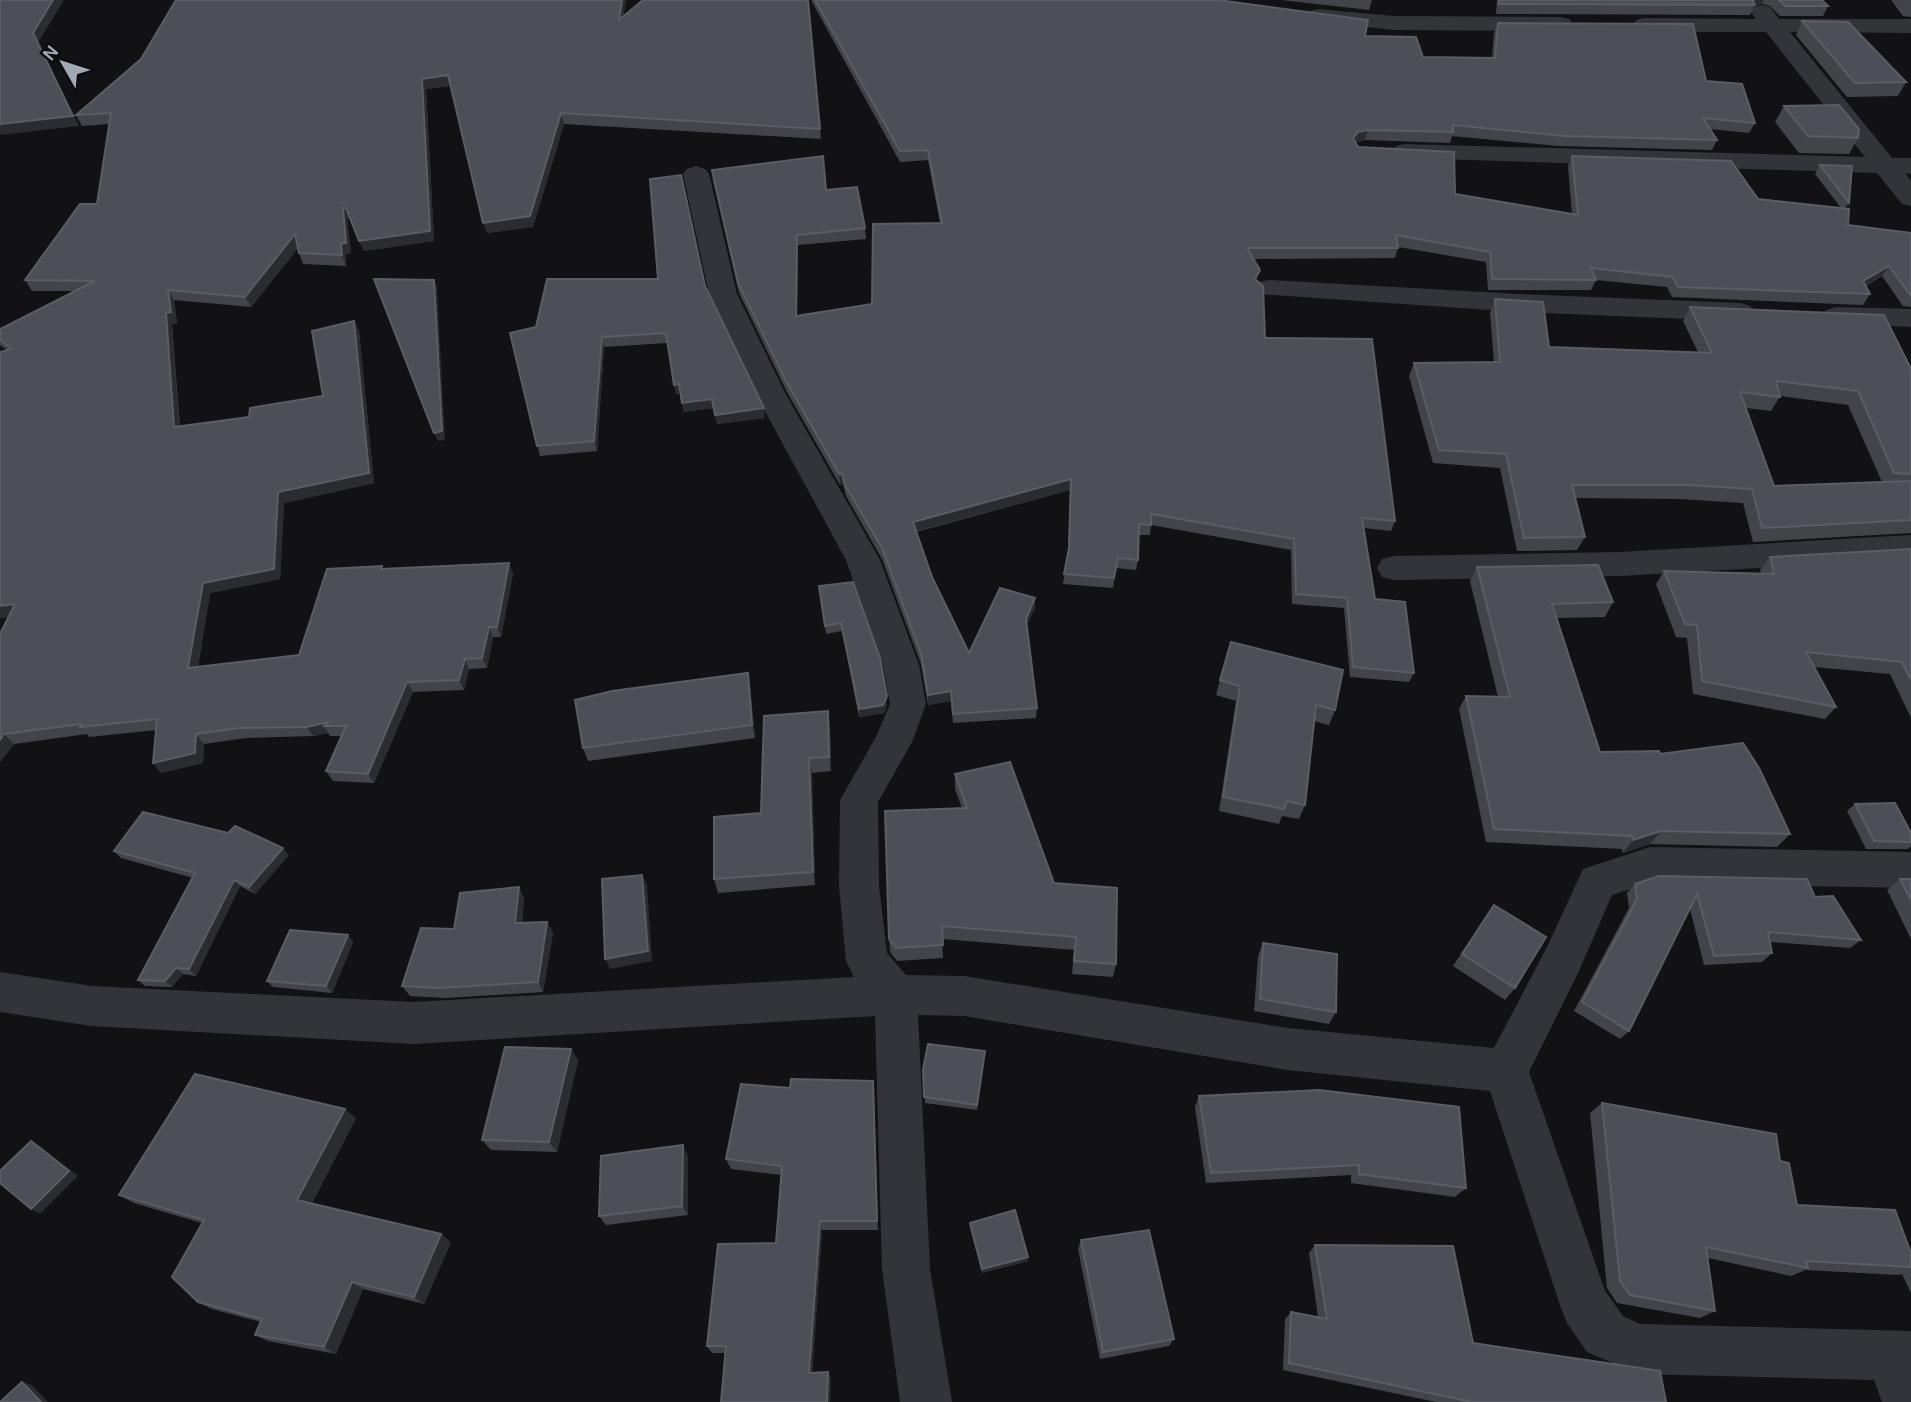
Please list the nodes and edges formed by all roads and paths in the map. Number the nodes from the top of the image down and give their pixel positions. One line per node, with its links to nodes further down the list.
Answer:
1 (1753, 0): 5 (street)
2 (1290, 12): 3 (street)
3 (1581, 24)
4 (1620, 24): 5 (street)
5 (1773, 26): 6 (street); 8 (street)
6 (1911, 26)
7 (1379, 150): 8 (street)
8 (1899, 167): 10 (street)
9 (695, 174): 19 (street)
10 (1911, 198)
11 (1269, 288): 12 (street)
12 (1762, 313)
13 (1816, 315): 14 (street)
14 (1911, 318)
15 (1911, 547): 16 (street)
16 (1394, 568)
17 (1911, 870): 20 (street)
18 (0, 992): 19 (street)
19 (897, 995): 20 (street); 22 (street)
20 (1506, 1071): 21 (street)
21 (1903, 1372)
22 (926, 1402)

